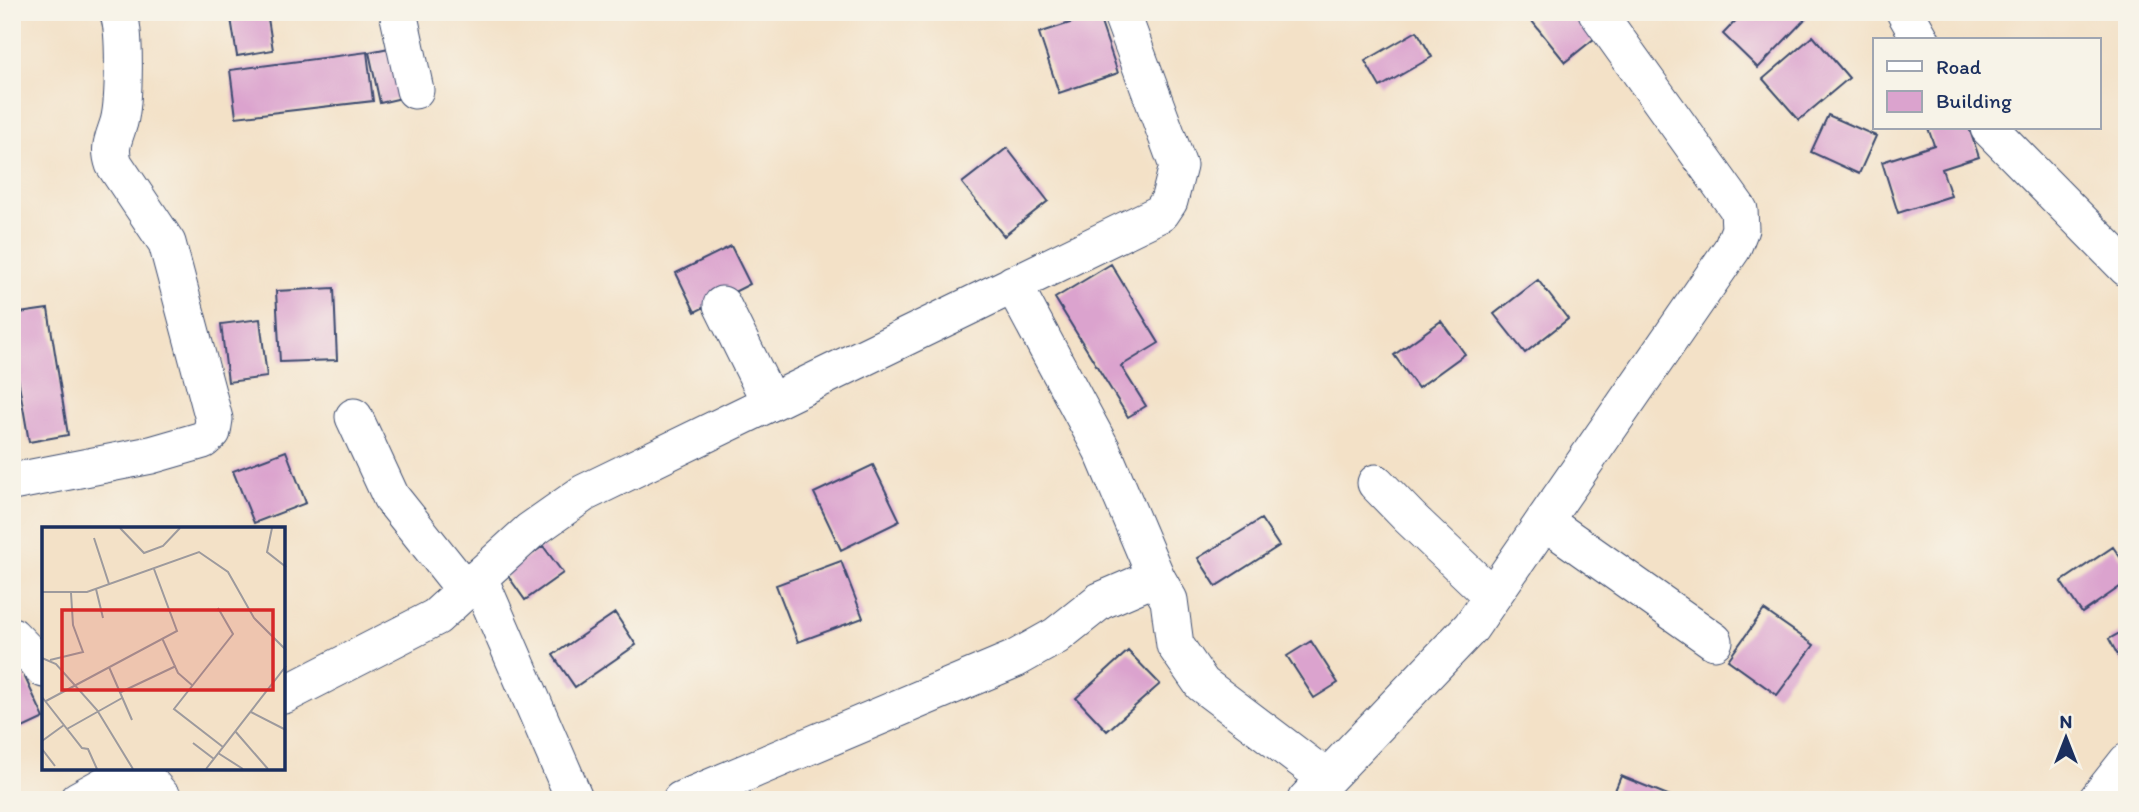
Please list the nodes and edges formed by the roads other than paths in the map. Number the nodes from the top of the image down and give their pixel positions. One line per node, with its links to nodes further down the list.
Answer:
1 (118, 12): 14 (street)
2 (398, 12): 7 (street)
3 (1121, 12): 10 (street)
4 (1597, 12): 16 (street)
5 (1905, 12): 6 (street)
6 (1920, 38)
7 (415, 90)
8 (1991, 130): 9 (street)
9 (2127, 268)
10 (1013, 284): 12 (street); 17 (street)
11 (722, 305): 12 (street)
12 (771, 402): 18 (street)
13 (354, 417): 18 (street)
14 (12, 482)
15 (1376, 483): 19 (street)
16 (1544, 521): 19 (street); 21 (street)
17 (1156, 577): 27 (street); 31 (street)
18 (473, 584): 23 (street); 30 (street)
19 (1492, 596): 27 (street)
20 (12, 636): 22 (street)
21 (1714, 641)
22 (42, 667)
23 (285, 694)
24 (2127, 762): 32 (street)
25 (133, 770): 28 (street)
26 (139, 770): 29 (street)
27 (1316, 789)
28 (78, 800)
29 (164, 800)
30 (575, 800)
31 (681, 800)
32 (2097, 800)

